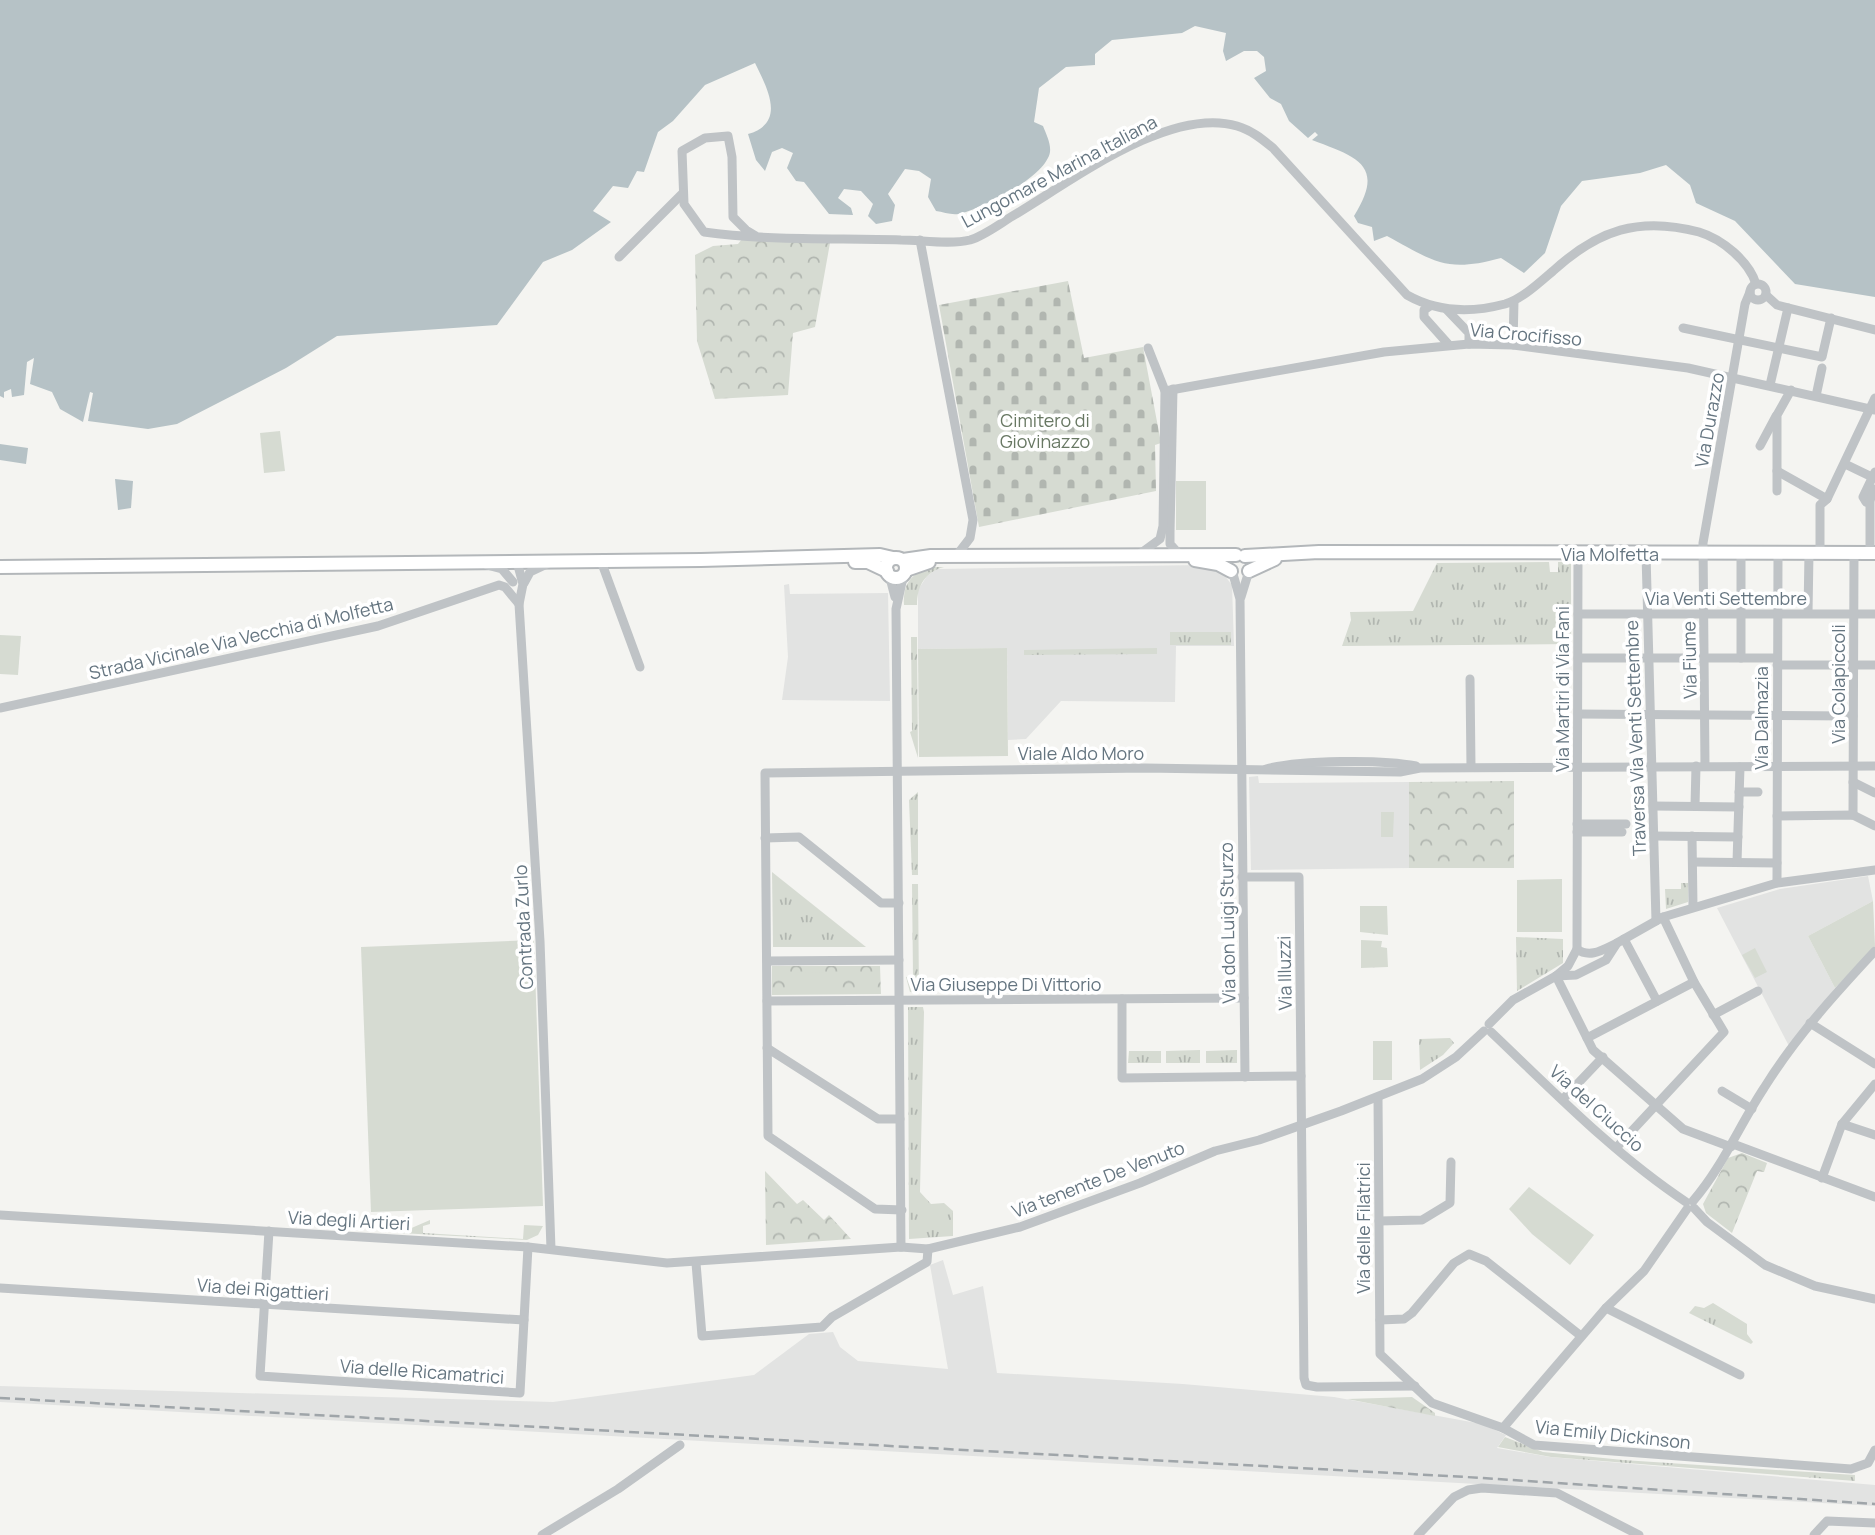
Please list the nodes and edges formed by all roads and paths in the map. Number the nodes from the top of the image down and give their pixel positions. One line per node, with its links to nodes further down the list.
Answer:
1 (683, 193): 2 (street, Lungomare Marina Italiana); 2 (street, Lungomare Marina Italiana); 4 (street)
2 (756, 236): 3 (street, Lungomare Marina Italiana)
3 (920, 240): 7 (street, Lungomare Marina Italiana); 48 (street)
4 (619, 257)
5 (1753, 288): 6 (street, Lungomare Marina Italiana); 8 (street); 14 (street, Via Durazzo)
6 (1514, 300): 9 (street, Lungomare Marina Italiana); 17 (street)
7 (1430, 306): 9 (street, Lungomare Marina Italiana); 13 (street)
8 (1788, 307): 10 (street); 20 (street)
9 (1447, 310): 15 (street)
10 (1831, 318): 12 (street); 20 (street)
11 (1683, 328): 14 (street)
12 (1875, 330)
13 (1435, 331): 16 (street); 18 (street)
14 (1739, 340): 20 (street); 22 (street, Via Durazzo)
15 (1469, 344): 16 (street, Via Crocifisso); 17 (street, Via Crocifisso)
16 (1450, 345): 18 (street, Via Crocifisso)
17 (1513, 345): 22 (street, Via Crocifisso)
18 (1429, 346): 24 (street, Via Crocifisso)
19 (1148, 348): 24 (street)
20 (1778, 348): 23 (street)
21 (1822, 368): 26 (street)
22 (1732, 377): 23 (street, Via Crocifisso); 47 (street, Via Durazzo)
23 (1770, 385): 25 (street, Via Crocifisso)
24 (1169, 390): 43 (street); 44 (street)
25 (1791, 390): 26 (street, Via Crocifisso); 29 (street)
26 (1816, 396): 28 (street, Via Crocifisso)
27 (1875, 398): 28 (street)
28 (1874, 409): 31 (street)
29 (1777, 415): 30 (street); 32 (street)
30 (1760, 446)
31 (1845, 464): 33 (street); 36 (street)
32 (1777, 471): 35 (street); 36 (street)
33 (1874, 474): 37 (street)
34 (1875, 489): 37 (street)
35 (1777, 491)
36 (1828, 499): 40 (street)
37 (1870, 500): 42 (street)
38 (1741, 553): 39 (main road, Via Molfetta); 47 (main road, Via Molfetta); 69 (street)
39 (1778, 553): 40 (main road, Via Molfetta); 70 (street, Via Dalmazia)
40 (1814, 553): 41 (main road, Via Molfetta); 65 (street)
41 (1854, 553): 42 (main road, Via Molfetta); 71 (street, Via Colapiccoli)
42 (1873, 553)
43 (1140, 554): 44 (main road); 48 (main road)
44 (1179, 554): 49 (main road)
45 (1578, 554): 46 (main road, Via Molfetta); 50 (main road, Via Molfetta); 66 (street, Via Martiri di Via Fani)
46 (1646, 554): 47 (main road, Via Molfetta); 67 (street, Traversa Via Venti Settembre)
47 (1703, 554): 68 (street, Via Fiume)
48 (957, 555): 56 (main road)
49 (1240, 555): 50 (main road); 58 (main road); 60 (main road)
50 (1345, 555): 58 (main road)
51 (701, 560): 53 (main road); 56 (main road); 59 (main road)
52 (554, 561): 53 (main road); 55 (main road); 61 (street)
53 (601, 561): 80 (street)
54 (472, 562): 55 (main road); 57 (main road); 61 (street)
55 (517, 562): 61 (street)
56 (902, 565): 59 (main road); 60 (main road); 64 (street)
57 (0, 567)
58 (1249, 571): 60 (main road); 62 (street)
59 (888, 572): 64 (street)
60 (1232, 572): 62 (street)
61 (518, 583): 63 (street, Contrada Zurlo)
62 (1240, 599): 96 (street, Via don Luigi Sturzo)
63 (519, 604): 82 (street, Strada Vicinale Via Vecchia di Molfetta); 167 (street, Contrada Zurlo)
64 (897, 610): 97 (street)
65 (1808, 613): 70 (street, Via Venti Settembre); 71 (street, Via Venti Settembre)
66 (1578, 614): 67 (street, Via Venti Settembre); 73 (street, Via Martiri di Via Fani)
67 (1647, 614): 68 (street, Via Venti Settembre); 74 (street, Traversa Via Venti Settembre)
68 (1704, 614): 69 (street, Via Venti Settembre); 75 (street, Via Fiume)
69 (1741, 614): 70 (street, Via Venti Settembre); 76 (street)
70 (1777, 614): 77 (street, Via Dalmazia)
71 (1854, 614): 72 (street, Via Venti Settembre); 78 (street, Via Colapiccoli)
72 (1875, 614)
73 (1578, 658): 74 (street); 83 (street, Via Martiri di Via Fani)
74 (1648, 658): 75 (street); 84 (street, Traversa Via Venti Settembre)
75 (1704, 658): 76 (street); 85 (street, Via Fiume)
76 (1741, 658): 77 (street)
77 (1777, 661): 78 (street); 86 (street, Via Dalmazia)
78 (1853, 665): 79 (street); 87 (street, Via Colapiccoli)
79 (1875, 665)
80 (640, 667)
81 (1470, 679): 94 (street)
82 (0, 708)
83 (1578, 714): 84 (street); 88 (street, Via Martiri di Via Fani)
84 (1648, 715): 85 (street); 89 (street, Traversa Via Venti Settembre)
85 (1705, 715): 86 (street); 90 (street, Via Fiume)
86 (1777, 715): 87 (street); 95 (street, Via Dalmazia)
87 (1853, 716): 92 (street, Via Colapiccoli)
88 (1577, 766): 89 (street, Viale Aldo Moro); 94 (street, Viale Aldo Moro); 108 (street, Via Martiri di Via Fani)
89 (1650, 766): 90 (street, Viale Aldo Moro); 102 (street, Traversa Via Venti Settembre)
90 (1701, 766): 91 (street, Viale Aldo Moro); 103 (street, Via Fiume)
91 (1740, 766): 95 (street, Viale Aldo Moro); 99 (street)
92 (1853, 766): 93 (street, Viale Aldo Moro); 95 (street, Viale Aldo Moro); 98 (street, Via Colapiccoli)
93 (1875, 766)
94 (1471, 767): 96 (street, Viale Aldo Moro)
95 (1777, 767): 106 (street, Via Dalmazia)
96 (1242, 769): 97 (street, Viale Aldo Moro); 118 (street, Via don Luigi Sturzo)
97 (898, 772): 113 (street, Viale Aldo Moro); 120 (street)
98 (1853, 782): 101 (street); 105 (street, Via Colapiccoli)
99 (1739, 792): 100 (street); 104 (street)
100 (1758, 792)
101 (1875, 793)
102 (1653, 806): 103 (street); 110 (street, Traversa Via Venti Settembre)
103 (1695, 806): 104 (street)
104 (1739, 807): 112 (street)
105 (1853, 815): 106 (street); 107 (street)
106 (1777, 817): 116 (street, Via Dalmazia)
107 (1875, 826)
108 (1577, 828): 109 (street); 124 (street, Via Martiri di Via Fani)
109 (1624, 828)
110 (1654, 836): 111 (street); 122 (street, Traversa Via Venti Settembre)
111 (1692, 836): 112 (street); 114 (street)
112 (1738, 837): 115 (street)
113 (765, 838): 120 (street); 127 (street)
114 (1693, 862): 115 (street); 121 (street)
115 (1737, 862): 116 (street)
116 (1777, 863): 119 (street, Via Dalmazia)
117 (1875, 870): 119 (street, Via tenente De Venuto)
118 (1242, 877): 131 (street, Via don Luigi Sturzo); 143 (street, Via Illuzzi)
119 (1777, 883): 121 (street, Via tenente De Venuto)
120 (898, 903): 126 (street)
121 (1693, 907): 122 (street, Via tenente De Venuto)
122 (1660, 919): 123 (street, Via tenente De Venuto); 129 (street)
123 (1621, 941): 124 (street); 128 (street, Via tenente De Venuto); 135 (street)
124 (1577, 949): 128 (street)
125 (1875, 951): 137 (street, Via Emily Dickinson)
126 (899, 960): 127 (street); 133 (street)
127 (767, 961): 134 (street)
128 (1556, 976): 138 (street, Via tenente De Venuto); 139 (street)
129 (1694, 982): 135 (street); 136 (street)
130 (1758, 991): 136 (street)
131 (1244, 998): 132 (street, Via Giuseppe Di Vittorio); 144 (street, Via don Luigi Sturzo)
132 (1122, 999): 133 (street, Via Giuseppe Di Vittorio); 144 (street)
133 (900, 1000): 134 (street, Via Giuseppe Di Vittorio); 151 (street)
134 (767, 1001): 140 (street)
135 (1657, 1001): 139 (street)
136 (1713, 1015): 149 (street)
137 (1810, 1023): 142 (street); 150 (street, Via Emily Dickinson)
138 (1488, 1029): 147 (street, Via tenente De Venuto); 148 (street, Via del Ciuccio)
139 (1587, 1038): 141 (street)
140 (767, 1048): 151 (street); 161 (street)
141 (1603, 1057): 148 (street); 149 (street)
142 (1875, 1064)
143 (1301, 1076): 144 (street); 153 (street, Via Illuzzi)
144 (1245, 1077)
145 (1875, 1084): 152 (street)
146 (1722, 1091): 150 (street)
147 (1378, 1098): 153 (street, Via tenente De Venuto); 163 (street, Via delle Filatrici)
148 (1563, 1099): 156 (street, Via del Ciuccio)
149 (1656, 1105): 155 (street); 156 (street)
150 (1752, 1110): 155 (street, Via Emily Dickinson)
151 (900, 1119): 161 (street)
152 (1842, 1124): 154 (street); 158 (street)
153 (1302, 1125): 168 (street, Via tenente De Venuto); 178 (street, Via Illuzzi)
154 (1875, 1135)
155 (1732, 1146): 158 (street); 160 (street, Via Emily Dickinson)
156 (1616, 1148): 160 (street, Via del Ciuccio)
157 (1451, 1162): 163 (street)
158 (1822, 1178): 159 (street)
159 (1875, 1197)
160 (1690, 1205): 171 (street); 173 (street, Via Emily Dickinson)
161 (902, 1210): 166 (street)
162 (0, 1215): 164 (street, Via degli Artieri)
163 (1380, 1221): 175 (street, Via delle Filatrici)
164 (269, 1231): 165 (street, Via degli Artieri); 172 (street)
165 (528, 1247): 167 (street, Via degli Artieri); 174 (street, Via delle Ricamatrici)
166 (901, 1247): 168 (street, Via tenente De Venuto); 169 (street, Via tenente De Venuto)
167 (551, 1249): 169 (street, Via degli Artieri)
168 (929, 1249): 169 (street)
169 (696, 1263)
170 (0, 1288): 172 (street, Via dei Rigattieri)
171 (1875, 1299)
172 (264, 1305): 174 (street, Via dei Rigattieri); 174 (street, Via delle Ricamatrici)
173 (1606, 1308): 176 (street, Via Emily Dickinson); 177 (street)
174 (524, 1320)
175 (1380, 1320): 176 (street); 178 (street, Via delle Filatrici)
176 (1581, 1336): 179 (street, Via Emily Dickinson)
177 (1740, 1375)
178 (1415, 1387): 179 (street)
179 (1503, 1428): 181 (street, Via Emily Dickinson)
180 (680, 1445): 183 (street)
181 (1875, 1450)
182 (1875, 1523): 186 (street)
183 (542, 1535)
184 (1418, 1535): 185 (street)
185 (1639, 1535)
186 (1814, 1535)

